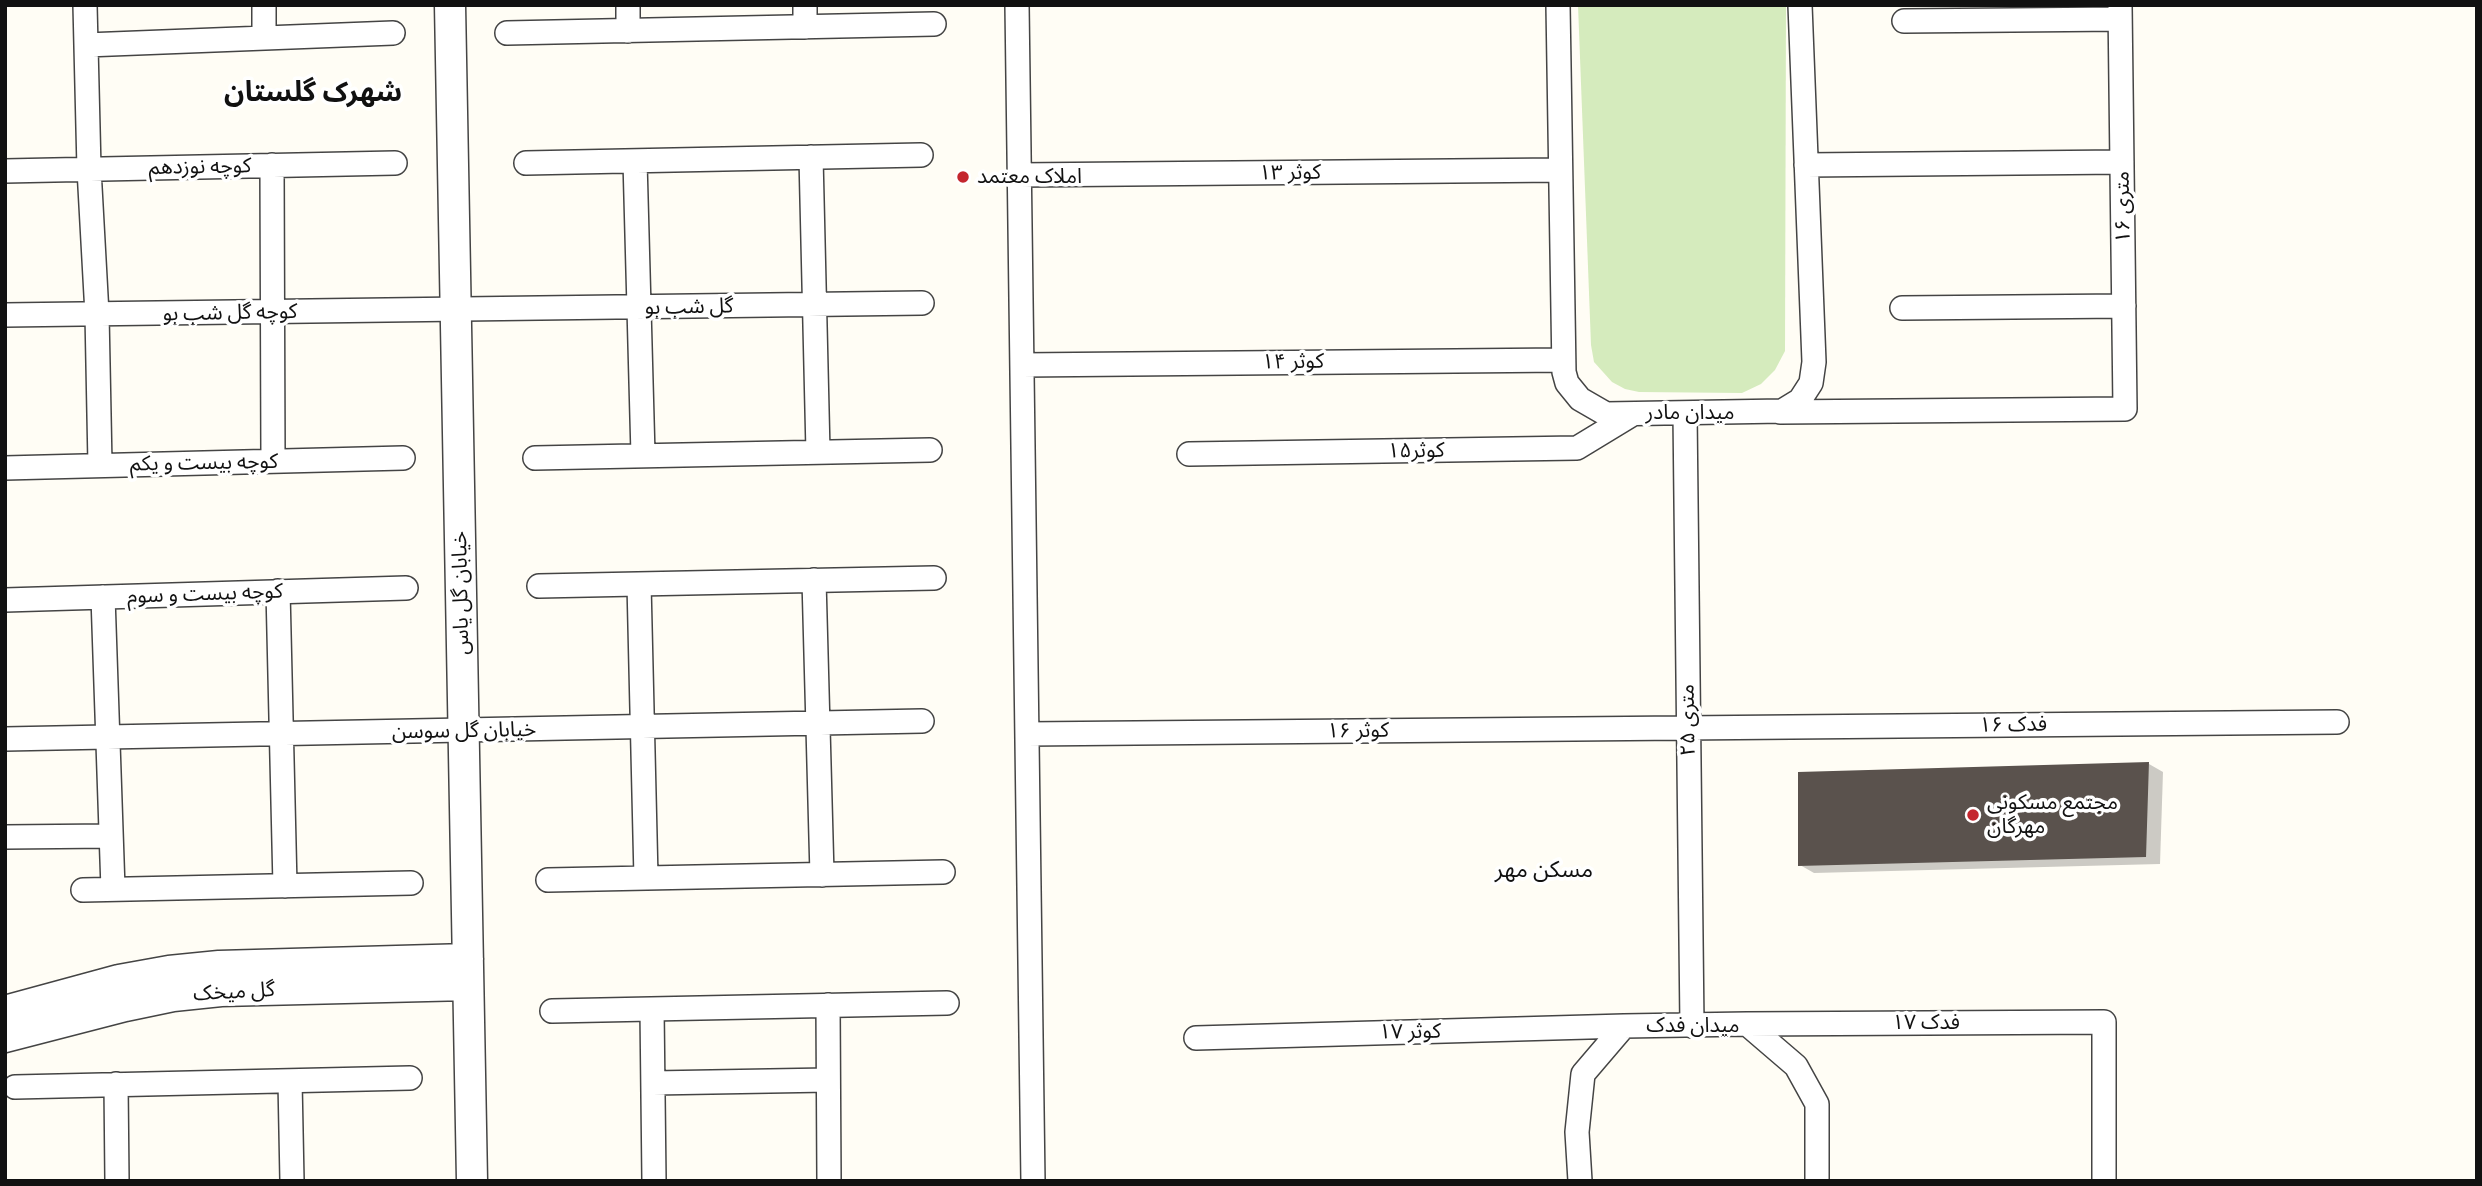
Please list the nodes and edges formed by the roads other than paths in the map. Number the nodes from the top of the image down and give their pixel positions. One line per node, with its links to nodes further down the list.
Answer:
1 (85, 5): 16 (street)
2 (264, 5): 15 (street)
3 (450, 5): 34 (street, خیابان گل یاس)
4 (628, 5): 12 (street)
5 (1017, 5): 28 (street)
6 (1558, 5): 26 (street, میدان مادر)
7 (1800, 5): 24 (street, میدان مادر)
8 (2120, 12): 10 (street); 22 (street, ۱۶ متری)
9 (805, 16): 11 (street); 12 (street)
10 (1904, 21)
11 (934, 24)
12 (628, 30): 14 (street)
13 (393, 33): 15 (street)
14 (507, 33)
15 (264, 38): 16 (street)
16 (86, 45): 25 (street)
17 (921, 155): 18 (street)
18 (811, 157): 19 (street); 30 (street)
19 (635, 161): 21 (street); 32 (street)
20 (395, 163): 23 (street, کوچه نوزدهم)
21 (526, 163)
22 (2122, 163): 24 (street); 31 (street, ۱۶ متری)
23 (272, 165): 25 (street, کوچه نوزدهم); 35 (street)
24 (1807, 165): 40 (street, میدان مادر)
25 (89, 169): 27 (street, کوچه نوزدهم); 36 (street)
26 (1560, 170): 28 (street, کوثر ۱۳); 38 (street, میدان مادر)
27 (5, 171)
28 (1019, 175): 39 (street)
29 (922, 303): 30 (street, گل شب بو)
30 (814, 305): 32 (street, گل شب بو); 44 (street)
31 (2124, 306): 33 (street); 40 (street, ۱۶ متری)
32 (639, 308): 34 (street, گل شب بو); 46 (street)
33 (1902, 308)
34 (455, 311): 35 (street, کوچه گل شب بو); 65 (street, خیابان گل یاس)
35 (272, 313): 36 (street, کوچه گل شب بو); 49 (street)
36 (97, 314): 37 (street, کوچه گل شب بو); 50 (street)
37 (5, 315)
38 (1563, 360): 39 (street, کوثر ۱۴); 42 (street, میدان مادر)
39 (1022, 365): 67 (street)
40 (1772, 412): 41 (street, میدان مادر)
41 (1685, 413): 42 (street, میدان مادر); 64 (street, ۲۵ متری)
42 (1633, 414): 45 (street, کوثر۱۵)
43 (930, 450): 44 (street)
44 (818, 452): 46 (street)
45 (1189, 454)
46 (643, 455): 48 (street)
47 (403, 458): 49 (street, کوچه بیست و یکم)
48 (535, 458)
49 (273, 461): 50 (street, کوچه بیست و یکم)
50 (100, 465): 51 (street, کوچه بیست و یکم)
51 (5, 468)
52 (934, 578): 53 (street)
53 (814, 580): 54 (street); 62 (street)
54 (639, 584): 55 (street); 63 (street)
55 (539, 586)
56 (406, 587): 57 (street, کوچه بیست و سوم)
57 (278, 592): 58 (street, کوچه بیست و سوم); 66 (street)
58 (103, 597): 59 (street, کوچه بیست و سوم); 68 (street)
59 (5, 600)
60 (922, 721): 62 (street, خیابان گل سوسن)
61 (2337, 722): 64 (street, فدک ۱۶)
62 (818, 723): 63 (street, خیابان گل سوسن); 73 (street)
63 (643, 727): 65 (street, خیابان گل سوسن); 74 (street)
64 (1689, 728): 67 (street, کوثر ۱۶); 87 (street, ۲۵ متری)
65 (463, 731): 66 (street, خیابان گل سوسن); 80 (street, خیابان گل یاس)
66 (282, 734): 68 (street, خیابان گل سوسن); 77 (street)
67 (1027, 734): 102 (street)
68 (108, 737): 69 (street, خیابان گل سوسن); 70 (street)
69 (5, 739)
70 (111, 836): 71 (street); 78 (street)
71 (5, 837)
72 (943, 872): 73 (street)
73 (822, 875): 74 (street)
74 (646, 878): 75 (street)
75 (548, 880)
76 (411, 883): 77 (street)
77 (285, 886): 78 (street)
78 (113, 889): 79 (street)
79 (83, 890)
80 (468, 972): 85 (street, گل میخک); 89 (street, گل میخک); 99 (street, خیابان گل یاس)
81 (947, 1003): 82 (street)
82 (828, 1005): 83 (street); 92 (street)
83 (652, 1009): 84 (street); 94 (street)
84 (552, 1011)
85 (5, 1012)
86 (1747, 1024): 87 (street, میدان فدک); 104 (street, میدان فدک); 105 (street, فدک ۱۷)
87 (1692, 1026): 88 (street, میدان فدک)
88 (1624, 1027): 90 (street, کوثر ۱۷); 103 (street, میدان فدک)
89 (5, 1037)
90 (1196, 1038)
91 (410, 1078): 93 (street)
92 (828, 1080): 94 (street); 101 (street)
93 (290, 1081): 95 (street); 98 (street)
94 (653, 1083): 100 (street)
95 (116, 1084): 96 (street); 97 (street)
96 (15, 1087)
97 (117, 1181)
98 (292, 1181)
99 (472, 1181)
100 (654, 1181)
101 (829, 1181)
102 (1033, 1181)
103 (1580, 1181)
104 (1817, 1181)
105 (2104, 1181)

